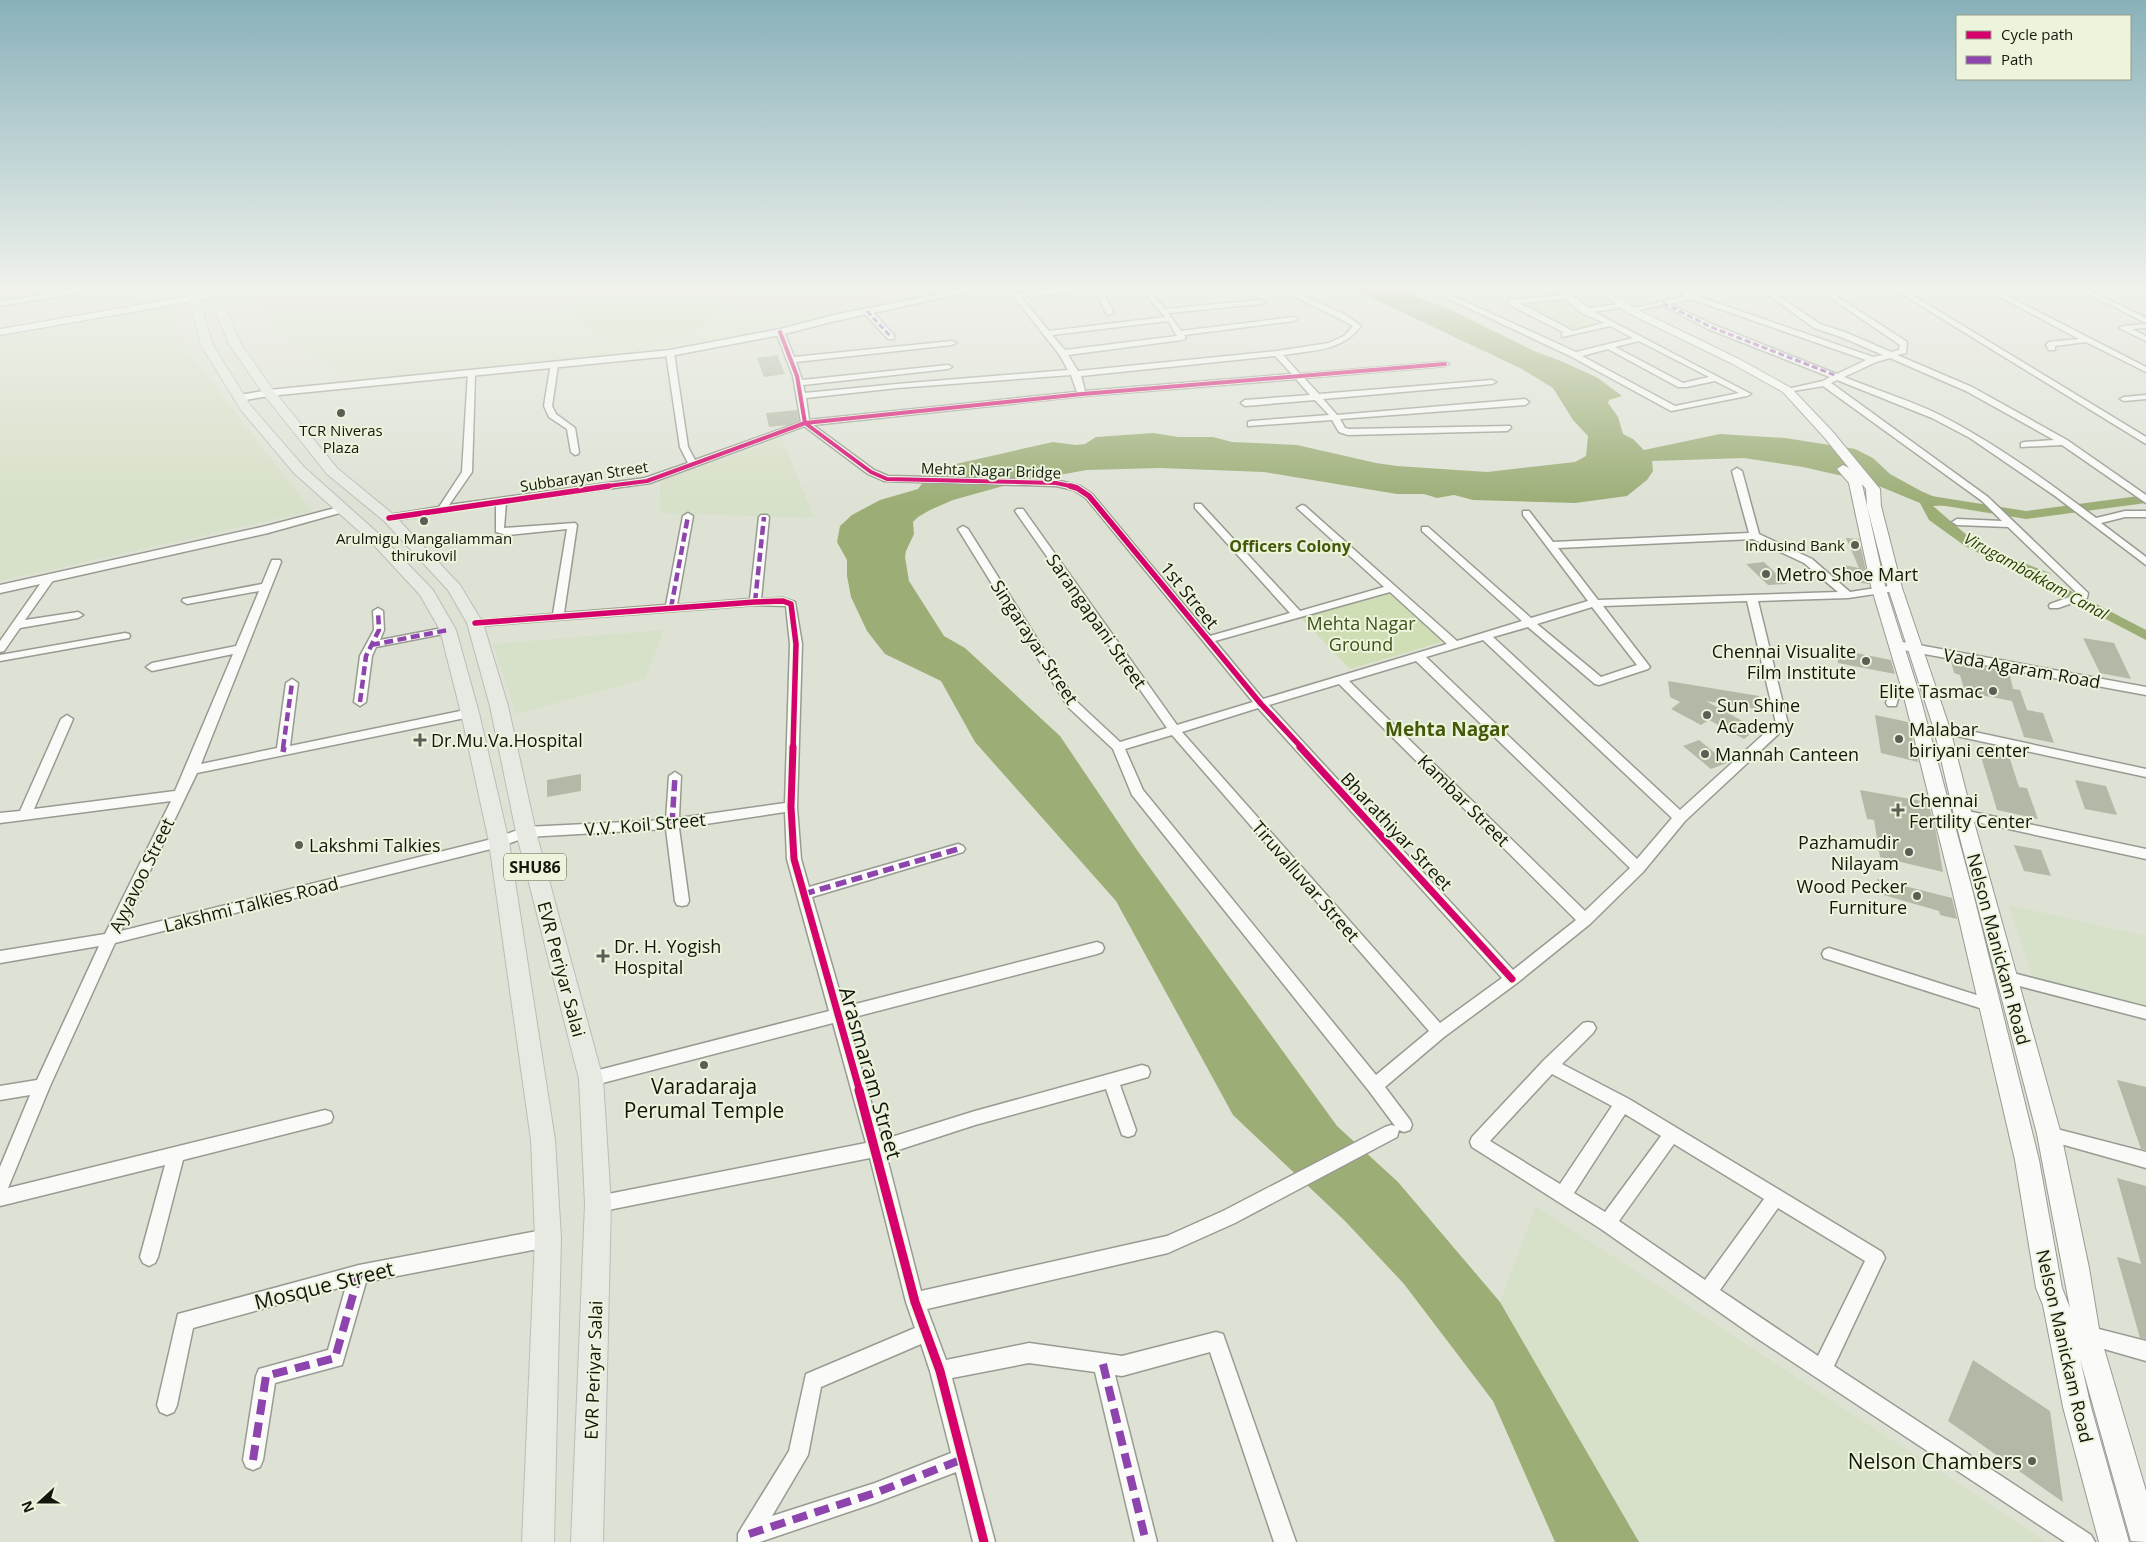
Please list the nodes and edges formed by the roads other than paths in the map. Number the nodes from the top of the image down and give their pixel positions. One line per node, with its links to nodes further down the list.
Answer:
1 (217, 360): 39 (main road, EVR Periyar Salai / SHU86)
2 (246, 360): 36 (main road, EVR Periyar Salai / SHU86)
3 (604, 360): 21 (street)
4 (671, 360): 51 (street)
5 (793, 360): 30 (street)
6 (1067, 360): 23 (street)
7 (1241, 360): 24 (street)
8 (1283, 360): 25 (street)
9 (1584, 360): 28 (street)
10 (1634, 360): 28 (street)
11 (1682, 360): 28 (street)
12 (1722, 360): 46 (main road)
13 (1733, 360): 32 (main road)
14 (1795, 360): 26 (street)
15 (1873, 360): 26 (street)
16 (1902, 360): 48 (street)
17 (2013, 360): 47 (street)
18 (2126, 360): 22 (street)
19 (1445, 364): 25 (street)
20 (948, 367): 30 (street)
21 (554, 368): 27 (street); 50 (street)
22 (2146, 370)
23 (1075, 373): 24 (street); 33 (street); 35 (street)
24 (1159, 376): 25 (street); 33 (street, Subbarayan Street)
25 (1298, 376): 34 (street)
26 (1837, 376): 31 (street); 68 (street)
27 (471, 377): 36 (street); 60 (street)
28 (1716, 378)
29 (1492, 382): 34 (street)
30 (799, 383): 35 (street)
31 (1825, 383): 32 (street); 69 (street)
32 (1787, 390): 46 (main road)
33 (1082, 394): 43 (street, Subbarayan Street)
34 (1316, 395): 41 (street); 42 (street)
35 (802, 396): 43 (street)
36 (272, 397): 39 (street); 66 (main road, EVR Periyar Salai / SHU86)
37 (2146, 397): 38 (street)
38 (2124, 399)
39 (242, 402): 59 (main road, EVR Periyar Salai / SHU86)
40 (1525, 402): 42 (street)
41 (1245, 403)
42 (1334, 416): 44 (street); 45 (street)
43 (805, 423): 51 (street, Subbarayan Street); 56 (street, Mehta Nagar Bridge)
44 (1251, 424)
45 (1507, 428)
46 (1822, 435): 53 (main road); 53 (main road)
47 (2146, 441)
48 (2064, 442): 49 (street); 54 (street)
49 (2024, 445)
50 (575, 452)
51 (693, 464): 55 (street, Subbarayan Street)
52 (1737, 471): 72 (street)
53 (1864, 486): 80 (main road, Nelson Manickam Road)
54 (2146, 500)
55 (501, 501): 60 (street, Subbarayan Street); 91 (street)
56 (1094, 502): 98 (street, 1st Street)
57 (1198, 506): 89 (street)
58 (1302, 508): 78 (street)
59 (343, 509): 76 (street); 95 (main road, EVR Periyar Salai / SHU86)
60 (442, 509): 66 (street, Subbarayan Street)
61 (1020, 511): 115 (street, Sarangapani Street)
62 (1526, 513): 73 (street)
63 (2146, 514): 68 (street)
64 (688, 516): 87 (street)
65 (764, 517): 84 (street)
66 (389, 518): 92 (main road, EVR Periyar Salai / SHU86)
67 (1957, 522): 69 (street)
68 (2093, 522): 75 (street)
69 (2011, 524): 86 (street)
70 (963, 529): 116 (street, Singarayar Street)
71 (1425, 529): 93 (street)
72 (1755, 536): 73 (street); 81 (street)
73 (1551, 544): 85 (street)
74 (276, 562): 77 (street, Ayyavoo Street)
75 (2146, 562)
76 (49, 579): 79 (street); 94 (street)
77 (266, 587): 83 (street); 103 (street, Ayyavoo Street)
78 (1392, 588): 89 (street); 100 (street)
79 (0, 589)
80 (1887, 590): 81 (street); 101 (main road, Nelson Manickam Road)
81 (1848, 595): 82 (street)
82 (1752, 599): 85 (street); 125 (street)
83 (187, 601)
84 (755, 602): 87 (street); 122 (street, Arasmaram Street)
85 (1594, 603): 93 (street); 93 (street)
86 (2054, 606)
87 (671, 608): 91 (street)
88 (378, 611): 99 (street)
89 (1297, 614): 98 (street)
90 (78, 615): 94 (street)
91 (558, 617): 92 (street)
92 (475, 623): 128 (main road, EVR Periyar Salai / SHU86)
93 (1530, 623): 97 (street)
94 (17, 625): 102 (street)
95 (448, 630): 99 (street); 112 (main road, EVR Periyar Salai / SHU86)
96 (124, 636): 105 (street)
97 (1486, 637): 100 (street); 125 (street)
98 (1207, 640): 111 (street, 1st Street)
99 (371, 645): 110 (street)
100 (1456, 646): 104 (street)
101 (1906, 647): 109 (street, Vada Agaram Road); 114 (main road, Nelson Manickam Road); 127 (main road, Nelson Manickam Road)
102 (0, 649)
103 (240, 649): 106 (street); 118 (street, Ayyavoo Street)
104 (1419, 657): 107 (street); 132 (street)
105 (0, 658)
106 (152, 666)
107 (1342, 680): 111 (street); 135 (street, Kambar Street)
108 (292, 683): 117 (street)
109 (2146, 691)
110 (360, 702)
111 (1260, 704): 115 (street); 141 (street, Bharathiyar Street)
112 (470, 713): 117 (street); 129 (main road, EVR Periyar Salai / SHU86)
113 (67, 719): 123 (street)
114 (1942, 729): 119 (street); 127 (main road, Nelson Manickam Road)
115 (1174, 730): 116 (street); 146 (street, Tiruvalluvar Street)
116 (1118, 747): 152 (street)
117 (283, 752): 118 (street)
118 (192, 770): 121 (street, Ayyavoo Street)
119 (2146, 773)
120 (675, 776): 126 (street)
121 (180, 795): 123 (street); 136 (street, Ayyavoo Street)
122 (791, 807): 126 (street, V.V. Koil Street); 133 (street, Arasmaram Street)
123 (25, 815): 124 (street)
124 (0, 818)
125 (1680, 818): 132 (street)
126 (672, 824): 128 (street, V.V. Koil Street); 134 (street)
127 (1959, 824): 131 (street); 140 (main road, Nelson Manickam Road); 142 (main road, Nelson Manickam Road)
128 (526, 832): 129 (street, V.V. Koil Street); 149 (main road, EVR Periyar Salai / SHU86)
129 (499, 842): 136 (street, Lakshmi Talkies Road); 170 (main road, EVR Periyar Salai / SHU86)
130 (958, 849): 133 (street)
131 (2146, 854)
132 (1638, 868): 135 (street)
133 (804, 894): 144 (street, Arasmaram Street)
134 (682, 901)
135 (1585, 920): 141 (street)
136 (110, 939): 139 (street, Lakshmi Talkies Road); 151 (street, Ayyavoo Street)
137 (1098, 948): 144 (street)
138 (1829, 954): 142 (street)
139 (0, 958)
140 (2005, 977): 143 (street); 158 (main road, Nelson Manickam Road)
141 (1512, 978): 146 (street)
142 (1989, 1006): 161 (main road, Nelson Manickam Road)
143 (2146, 1014)
144 (838, 1015): 149 (street); 159 (street, Arasmaram Street)
145 (1588, 1028): 147 (street)
146 (1439, 1032): 152 (street)
147 (1550, 1066): 154 (street); 165 (street)
148 (1142, 1072): 150 (street)
149 (591, 1078): 168 (main road, EVR Periyar Salai / SHU86)
150 (1111, 1081): 156 (street); 159 (street)
151 (42, 1086): 153 (street); 164 (street, Ayyavoo Street)
152 (1375, 1086): 174 (street)
153 (0, 1094)
154 (1623, 1104): 157 (street); 165 (street)
155 (325, 1117): 160 (street)
156 (1128, 1130)
157 (1672, 1134): 166 (street); 169 (street)
158 (2049, 1134): 162 (street); 163 (main road, Nelson Manickam Road)
159 (876, 1149): 168 (street); 174 (street, Arasmaram Street)
160 (176, 1154): 167 (street); 171 (street)
161 (2027, 1160): 163 (main road); 192 (main road, Nelson Manickam Road)
162 (2146, 1160)
163 (2055, 1167): 176 (main road, Nelson Manickam Road)
164 (2, 1179)
165 (1563, 1195): 169 (street)
166 (1776, 1197): 173 (street); 179 (street)
167 (0, 1198)
168 (598, 1204): 187 (main road, EVR Periyar Salai / SHU86)
169 (1607, 1223): 173 (street)
170 (548, 1238): 172 (street, Mosque Street); 186 (main road, EVR Periyar Salai / SHU86)
171 (149, 1257)
172 (359, 1274): 181 (street, Mosque Street); 183 (street)
173 (1707, 1292): 179 (street)
174 (915, 1302): 175 (street, Arasmaram Street)
175 (927, 1332): 180 (street, Arasmaram Street); 184 (street)
176 (2087, 1335): 177 (street); 185 (main road, Nelson Manickam Road)
177 (2146, 1351)
178 (1103, 1364): 180 (street); 189 (street); 190 (street)
179 (1822, 1369): 191 (street)
180 (940, 1372): 182 (street, Arasmaram Street)
181 (167, 1405)
182 (963, 1459): 184 (street); 188 (street, Arasmaram Street)
183 (253, 1460)
184 (749, 1538)
185 (2146, 1541)
186 (538, 1542)
187 (587, 1542)
188 (984, 1542)
189 (1146, 1542)
190 (1285, 1542)
191 (2084, 1542)
192 (2114, 1542)

